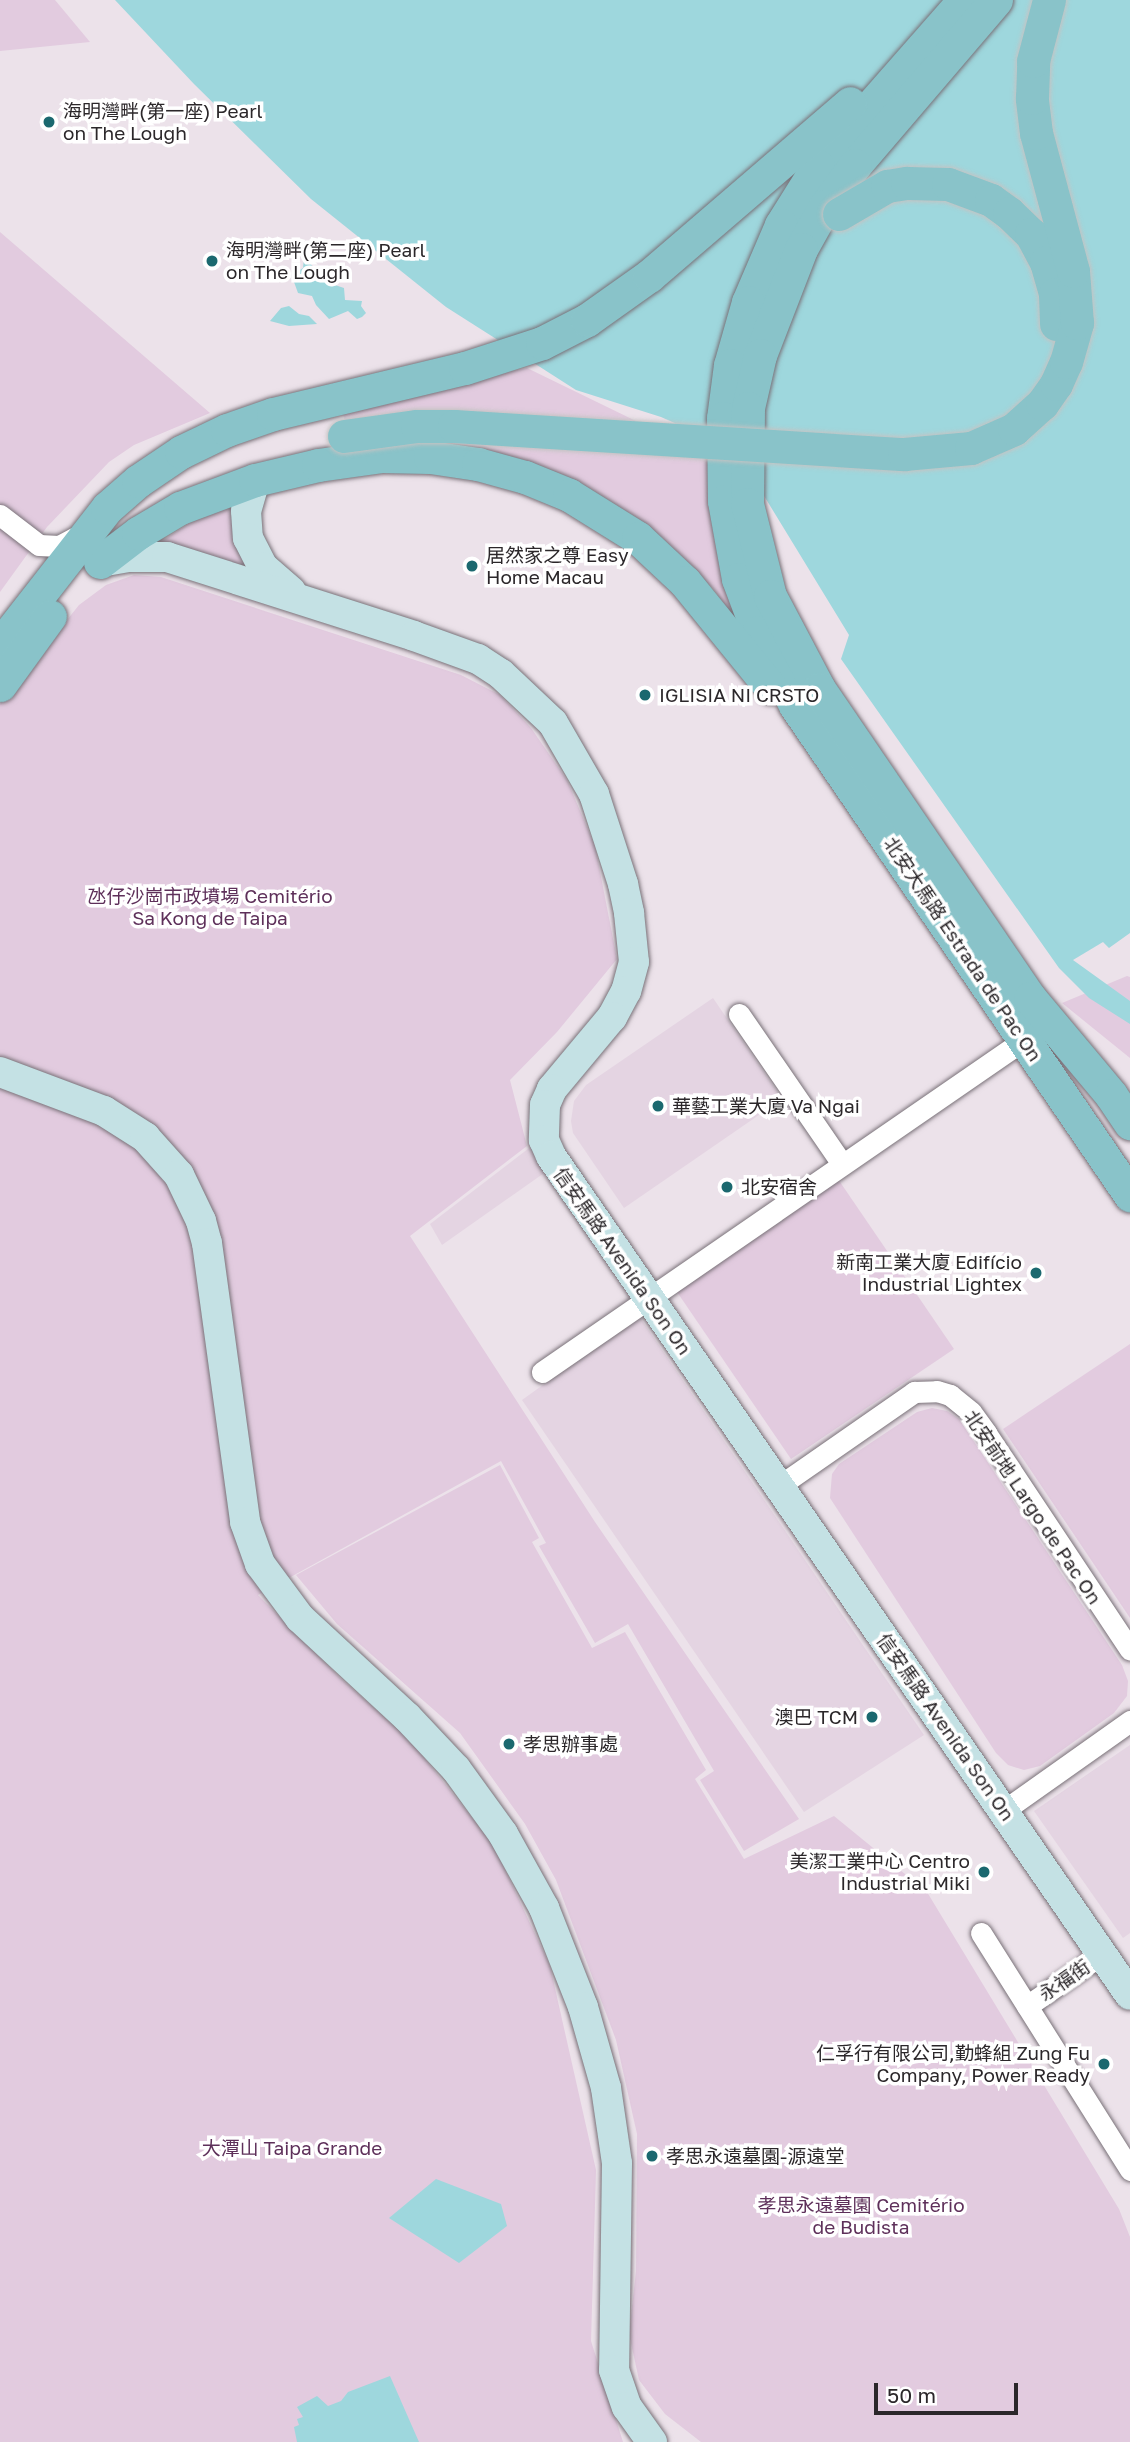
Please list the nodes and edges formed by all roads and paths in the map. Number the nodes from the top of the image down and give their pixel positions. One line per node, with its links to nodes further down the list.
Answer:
1 (996, 0): 4 (main road)
2 (1049, 0): 5 (main road, bridge)
3 (955, 10): 8 (main road); 12 (main road)
4 (801, 249): 5 (main road, bridge); 12 (main road)
5 (345, 428): 8 (main road)
6 (255, 480): 8 (main road); 9 (main road); 13 (main road)
7 (0, 515): 8 (street)
8 (87, 549): 9 (main road, 信安馬路 Avenida Son On); 10 (main road); 11 (main road)
9 (302, 600): 20 (main road, 信安馬路 Avenida Son On)
10 (0, 645)
11 (0, 685)
12 (807, 697): 13 (main road, 北安大馬路 Estrada de Pac On); 17 (main road, 北安大馬路 Estrada de Pac On)
13 (893, 845): 15 (main road, 北安大馬路 Estrada de Pac On)
14 (739, 1014): 18 (street)
15 (1025, 1039): 18 (street); 19 (main road, 北安大馬路 Estrada de Pac On)
16 (0, 1072): 31 (main road)
17 (1130, 1123)
18 (842, 1164): 20 (street)
19 (1130, 1195)
20 (650, 1297): 21 (street); 22 (main road, 信安馬路 Avenida Son On)
21 (542, 1372)
22 (779, 1486): 23 (street, 北安前地 Largo de Pac On); 25 (main road, 信安馬路 Avenida Son On)
23 (1130, 1650)
24 (1130, 1721): 25 (street)
25 (1003, 1811): 27 (main road, 信安馬路 Avenida Son On)
26 (981, 1933): 29 (street)
27 (1102, 1954): 28 (main road, 信安馬路 Avenida Son On); 29 (street, 永福街)
28 (1130, 1995)
29 (1027, 2006): 30 (street)
30 (1130, 2170)
31 (652, 2442)

